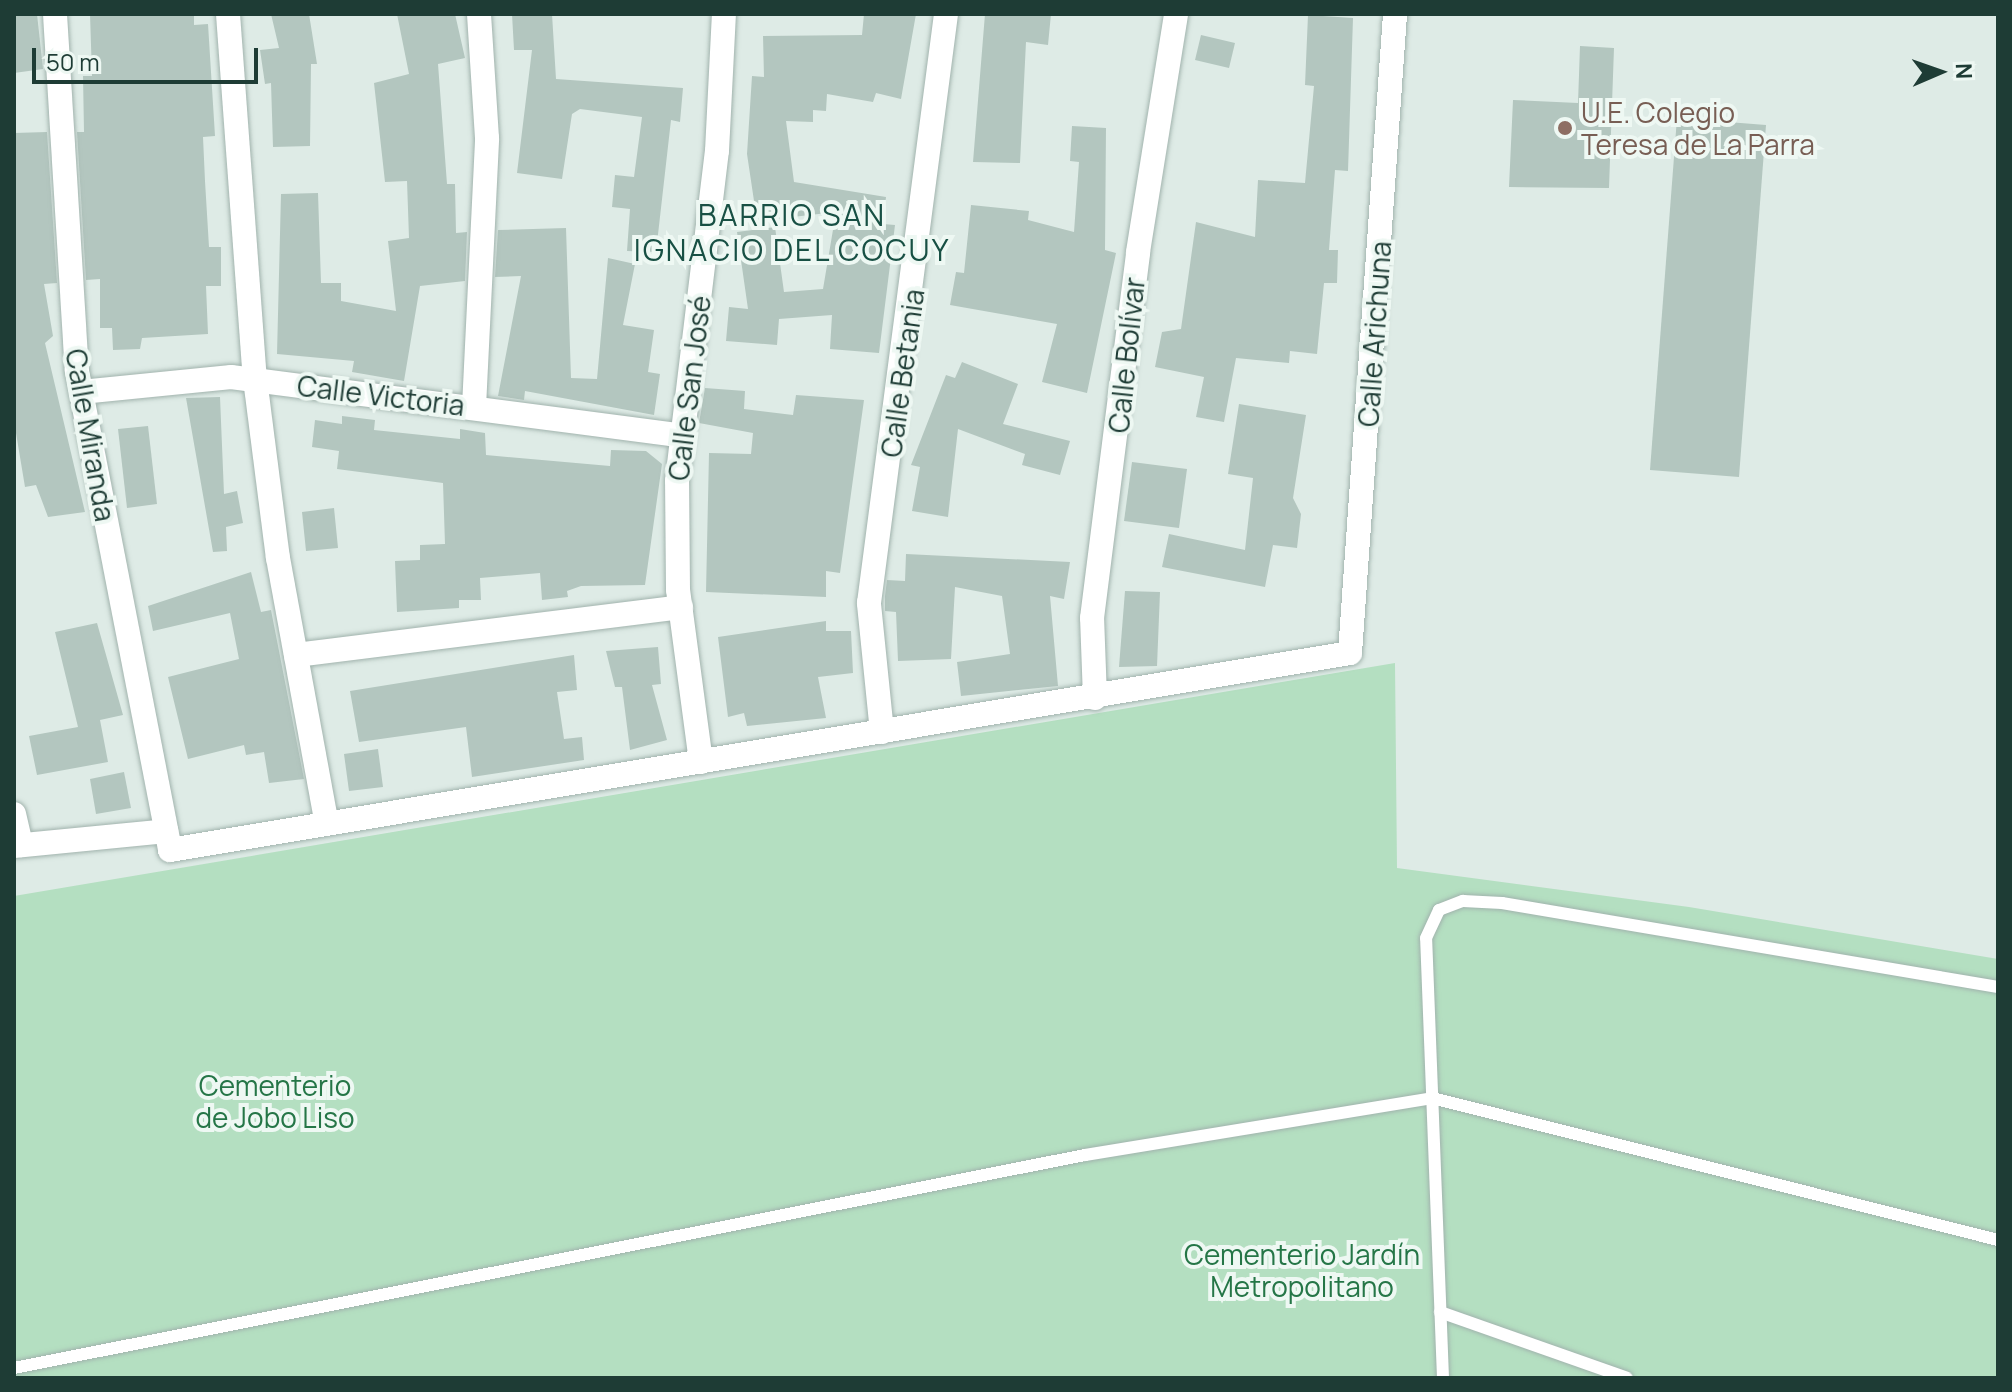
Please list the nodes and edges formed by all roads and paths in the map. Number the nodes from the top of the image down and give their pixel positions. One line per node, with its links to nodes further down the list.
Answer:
1 (55, 14): 9 (street, Calle Miranda)
2 (228, 14): 8 (street)
3 (479, 14): 10 (street)
4 (724, 14): 11 (street, Calle San José)
5 (946, 14): 15 (street, Calle Betania)
6 (1176, 14): 14 (street, Calle Bolívar)
7 (1395, 14): 14 (street, Calle Arichuna)
8 (255, 379): 9 (street, Calle Victoria); 10 (street, Calle Victoria); 13 (street)
9 (81, 392): 19 (street, Calle Miranda)
10 (474, 407): 11 (street, Calle Victoria)
11 (680, 435): 12 (street, Calle San José)
12 (681, 607): 13 (street); 16 (street, Calle San José)
13 (296, 655): 18 (street)
14 (1095, 698): 15 (street)
15 (882, 732): 16 (street)
16 (701, 762): 18 (street)
17 (14, 814): 20 (street)
18 (327, 824): 19 (street)
19 (168, 840): 20 (street)
20 (18, 845)
21 (1998, 987): 22 (lane)
22 (1432, 1098): 23 (lane); 24 (lane); 25 (lane)
23 (1998, 1240)
24 (1440, 1312): 26 (lane); 27 (lane)
25 (14, 1368)
26 (1443, 1378)
27 (1627, 1378)

